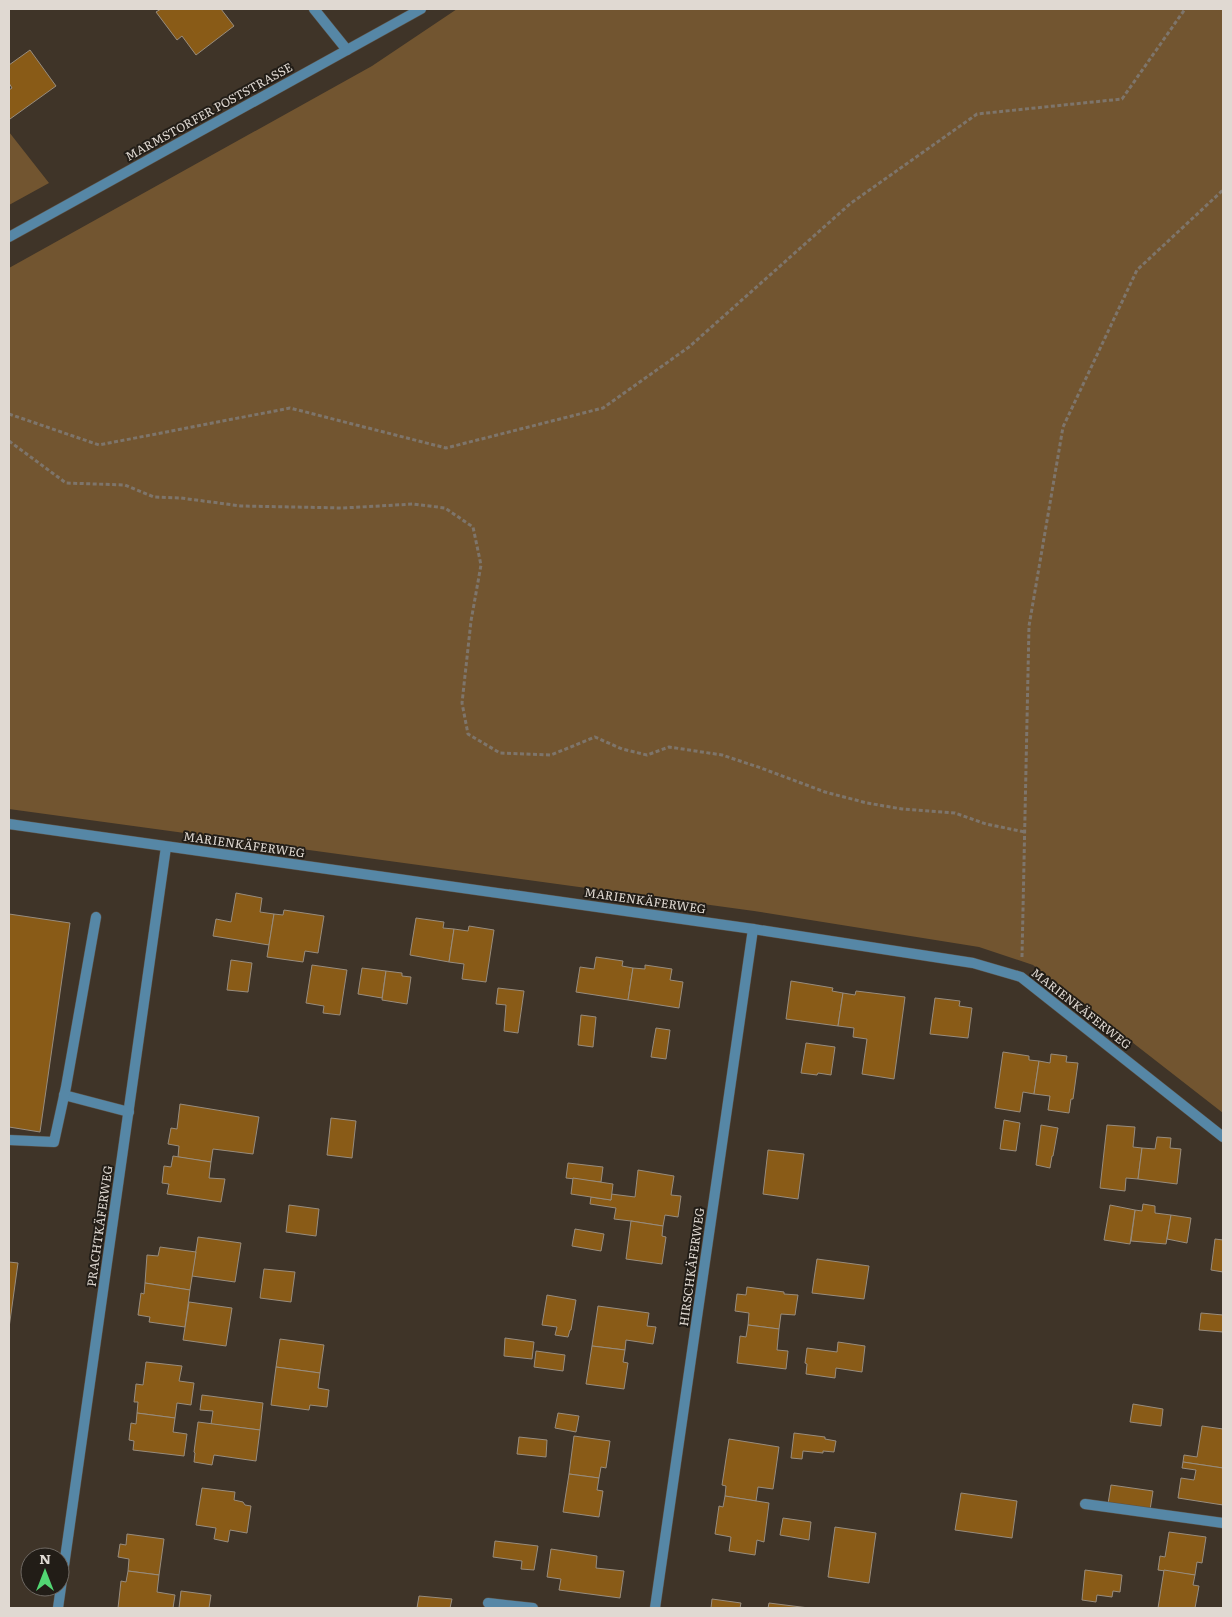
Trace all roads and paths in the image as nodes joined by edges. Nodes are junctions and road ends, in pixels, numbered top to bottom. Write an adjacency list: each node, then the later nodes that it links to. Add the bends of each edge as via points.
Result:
1 (314, 9): 4 (street)
2 (421, 9): 4 (street, MARMSTORFER POSTSTRASSE)
3 (1185, 9): 7 (path, via 1122,99 977,114 851,203 689,347 603,408 446,448 290,408 99,445)
4 (347, 50): 6 (street, MARMSTORFER POSTSTRASSE)
5 (1223, 190): 10 (path, via 1137,270 1063,427 1029,626)
6 (9, 237)
7 (9, 414)
8 (9, 441): 10 (path, via 66,483 125,485 154,496 241,506 343,508 413,504 445,508 473,527 481,565 462,703 468,734 500,753 551,755 595,737 622,749 647,755 669,748 722,755 825,792 867,803 955,813)
9 (9, 824): 11 (street, MARIENKÄFERWEG)
10 (1024, 832): 14 (path)
11 (166, 847): 13 (street, MARIENKÄFERWEG); 16 (street, PRACHTKÄFERWEG)
12 (96, 918): 15 (street)
13 (753, 928): 14 (street, MARIENKÄFERWEG, via 973,963); 24 (street, HIRSCHKÄFERWEG)
14 (1021, 977): 17 (street, MARIENKÄFERWEG)
15 (64, 1095): 16 (street); 18 (street, via 54,1142)
16 (129, 1112): 22 (street, PRACHTKÄFERWEG)
17 (1223, 1138)
18 (9, 1140)
19 (1085, 1504): 20 (street)
20 (1223, 1524)
21 (488, 1603): 23 (street)
22 (58, 1608)
23 (534, 1608)
24 (655, 1608)

